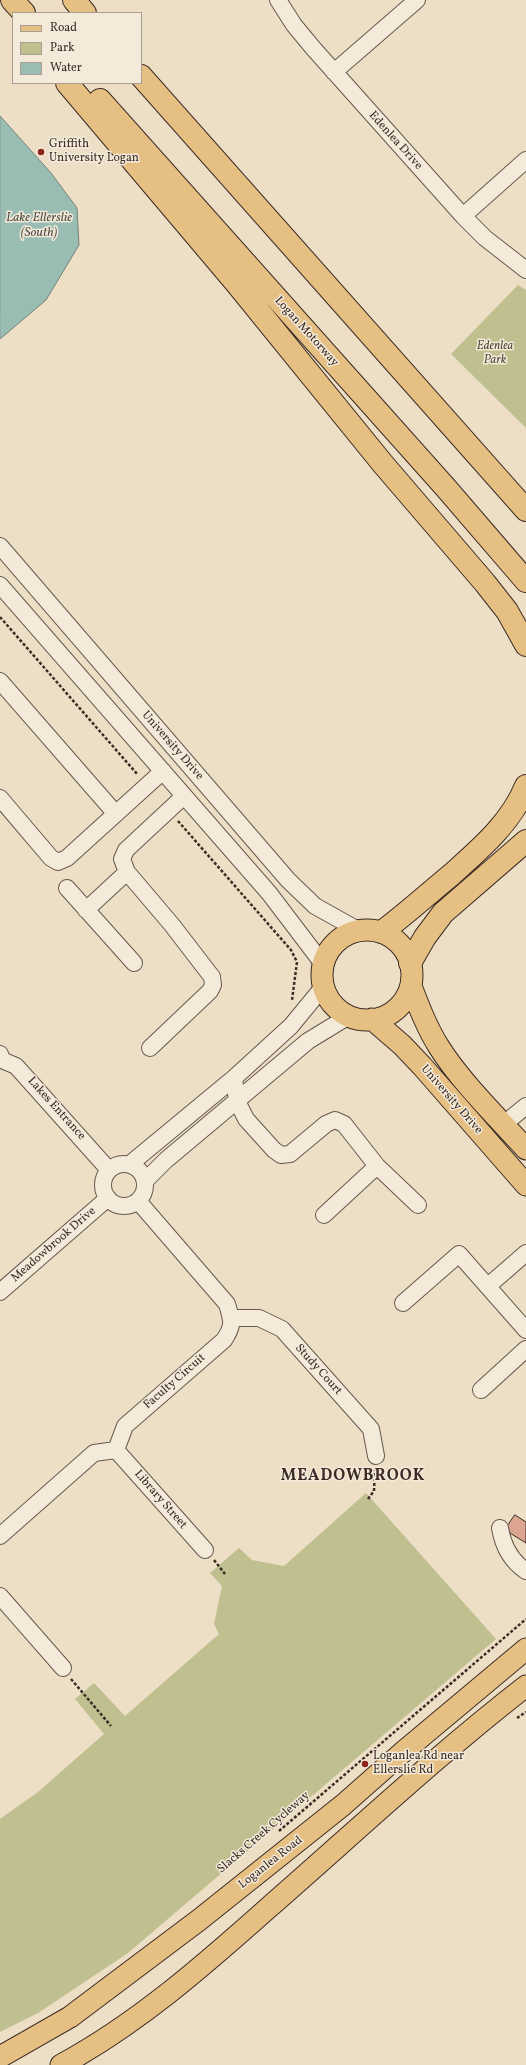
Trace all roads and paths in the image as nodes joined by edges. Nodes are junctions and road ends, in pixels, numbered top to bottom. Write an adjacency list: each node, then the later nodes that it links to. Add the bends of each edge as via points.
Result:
1 (12, 0): 5 (highway)
2 (74, 0): 6 (highway)
3 (278, 0): 7 (street, Edenlea Drive, via 294,25)
4 (417, 0): 7 (street)
5 (23, 12)
6 (84, 12)
7 (334, 72): 12 (street, Edenlea Drive)
8 (142, 77): 14 (highway)
9 (68, 84): 18 (highway, via 508,611)
10 (87, 84): 16 (highway, Logan Motorway)
11 (526, 160): 12 (street)
12 (463, 216): 13 (street, Edenlea Drive, via 485,238)
13 (526, 270)
14 (526, 510)
15 (0, 546): 29 (street, University Drive, via 288,880 315,906)
16 (526, 581)
17 (0, 585): 20 (street, University Drive)
18 (526, 645)
19 (0, 681): 24 (street)
20 (163, 771): 22 (street, University Drive); 24 (street)
21 (526, 786): 30 (highway, via 511,814 494,835)
22 (184, 796): 26 (street, via 126,850 122,859); 33 (street, University Drive, via 269,893)
23 (0, 798): 24 (street, via 51,858 58,862 67,858)
24 (116, 814)
25 (526, 841): 32 (highway, via 443,913 425,936)
26 (127, 872): 28 (street); 38 (street, via 212,977 213,985 210,991)
27 (67, 888): 28 (street)
28 (86, 910): 31 (street)
29 (358, 930): 30 (main road); 33 (main road, via 346,934 335,942)
30 (382, 932): 32 (main road, via 395,939 405,950)
31 (134, 963)
32 (410, 963): 34 (main road)
33 (322, 964): 35 (main road)
34 (410, 986): 37 (main road, via 405,999 397,1009); 43 (main road, University Drive, via 440,1049)
35 (323, 987): 36 (main road, via 329,1000 338,1010); 40 (street, via 291,1026)
36 (349, 1016): 37 (main road); 41 (street, via 308,1040)
37 (372, 1020): 49 (main road, University Drive, via 422,1066)
38 (150, 1048)
39 (1, 1058): 47 (street, Lakes Entrance, via 16,1066)
40 (234, 1078): 41 (street); 45 (street)
41 (237, 1101): 46 (street, via 246,1118 274,1150 281,1154 290,1154 298,1149 326,1124 335,1120 344,1124); 48 (street, via 166,1160)
42 (526, 1106): 43 (street)
43 (504, 1124): 44 (main road, University Drive)
44 (526, 1149)
45 (130, 1164): 47 (street, via 122,1164); 48 (street, via 142,1173)
46 (377, 1166): 52 (street); 53 (street)
47 (109, 1170): 50 (street, via 104,1182)
48 (145, 1181): 51 (street, via 143,1195)
49 (526, 1185)
50 (108, 1198): 51 (street, via 114,1203 126,1206); 56 (street, Meadowbrook Drive)
51 (138, 1201): 58 (street, via 227,1304)
52 (418, 1205)
53 (324, 1215)
54 (526, 1253): 55 (street)
55 (488, 1286): 57 (street, via 459,1254); 59 (street)
56 (0, 1292)
57 (403, 1303)
58 (232, 1318): 62 (street, Faculty Circuit, via 232,1328 224,1340 125,1426); 63 (street, Study Court, via 259,1318 282,1329 371,1429)
59 (526, 1330)
60 (526, 1349): 61 (street)
61 (481, 1390)
62 (116, 1450): 66 (street, via 94,1453); 67 (street, Library Street)
63 (376, 1456): 64 (path, via 374,1491)
64 (368, 1499)
65 (500, 1528): 68 (street, via 503,1544)
66 (0, 1536)
67 (205, 1550)
68 (526, 1571)
69 (0, 1596): 72 (street)
70 (526, 1619): 75 (path, Slacks Creek Cycleway)
71 (526, 1649): 76 (main road, Loganlea Road, via 343,1805 199,1920 70,2017)
72 (63, 1668): 74 (path)
73 (526, 1686): 77 (main road, via 460,1739 214,1956 120,2028)
74 (111, 1726)
75 (278, 1832)
76 (0, 2057)
77 (61, 2065)

